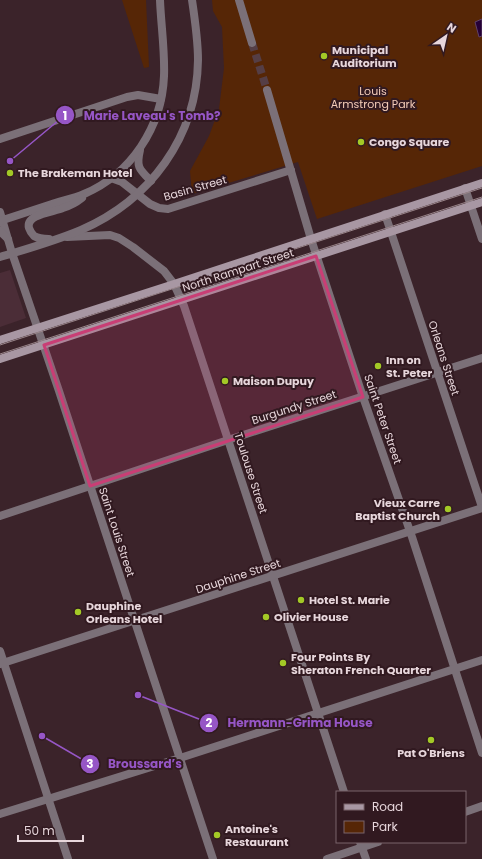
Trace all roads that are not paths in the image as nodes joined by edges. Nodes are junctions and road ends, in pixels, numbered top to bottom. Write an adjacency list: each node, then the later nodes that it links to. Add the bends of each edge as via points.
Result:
1 (160, 0): 6 (street, via 164,76)
2 (192, 0): 11 (street, via 198,61 193,99 189,116 176,145)
3 (239, 0): 4 (street)
4 (252, 43)
5 (267, 90): 9 (street, Saint Peter Street)
6 (161, 99): 7 (street, via 138,95 127,97); 8 (street, via 154,124)
7 (0, 139)
8 (140, 147): 10 (street, via 125,166); 11 (street, via 138,166)
9 (291, 170): 15 (street, Basin Street, via 168,209 158,208); 24 (street, Saint Peter Street)
10 (111, 178): 14 (street); 15 (street, Basin Street, via 122,182)
11 (151, 181): 15 (street)
12 (482, 183): 13 (main road, North Rampart Street)
13 (465, 188): 17 (street); 18 (main road, North Rampart Street)
14 (92, 190): 19 (street); 22 (street, via 63,208 31,220 29,229 41,240)
15 (138, 194): 22 (street, via 110,215)
16 (482, 202): 17 (main road, North Rampart Street)
17 (471, 205): 21 (main road, North Rampart Street); 25 (street)
18 (385, 214): 21 (street, Orleans Street); 24 (main road, North Rampart Street)
19 (1, 218): 23 (street, Saint Louis Street)
20 (0, 231): 23 (street)
21 (390, 232): 27 (main road, North Rampart Street); 36 (street, Orleans Street)
22 (64, 237): 26 (street); 29 (street, Toulouse Street, via 110,235 119,238 158,265)
23 (8, 239): 26 (street, Saint Louis Street)
24 (311, 239): 27 (street, Saint Peter Street); 29 (main road, North Rampart Street)
25 (482, 239)
26 (12, 254): 28 (street); 31 (street, Saint Louis Street)
27 (316, 256): 30 (main road, North Rampart Street); 37 (street, Saint Peter Street)
28 (0, 258)
29 (174, 284): 30 (street, Toulouse Street); 31 (main road, North Rampart Street)
30 (182, 300): 33 (main road, North Rampart Street); 38 (street, Toulouse Street)
31 (38, 327): 32 (main road, North Rampart Street); 33 (street, Saint Louis Street)
32 (0, 340)
33 (44, 345): 35 (main road, North Rampart Street); 39 (street, Saint Louis Street)
34 (482, 358): 36 (street, Burgundy Street)
35 (0, 359)
36 (437, 373): 37 (street, Burgundy Street); 40 (street, Orleans Street)
37 (363, 397): 38 (street, Burgundy Street); 42 (street, Saint Peter Street)
38 (228, 440): 39 (street, Burgundy Street); 43 (street, Toulouse Street)
39 (90, 486): 41 (street, Burgundy Street); 44 (street, Saint Louis Street)
40 (482, 508): 42 (street, Dauphine Street)
41 (0, 516)
42 (410, 532): 43 (street, Dauphine Street); 48 (street, Saint Peter Street)
43 (273, 576): 44 (street, Dauphine Street); 49 (street, Toulouse Street)
44 (135, 621): 47 (street, Dauphine Street); 51 (street, Saint Louis Street)
45 (0, 651): 47 (street)
46 (482, 660): 48 (street)
47 (2, 664): 53 (street)
48 (455, 668): 49 (street); 50 (street, Saint Peter Street)
49 (318, 713): 51 (street); 52 (street, Toulouse Street)
50 (482, 753)
51 (180, 758): 53 (street); 60 (street, Saint Louis Street)
52 (344, 791)
53 (49, 799): 56 (street); 59 (street)
54 (482, 806): 55 (street)
55 (466, 812)
56 (0, 814)
57 (372, 843): 58 (street)
58 (361, 845): 61 (street); 62 (street)
59 (68, 859)
60 (213, 859)
61 (326, 859)
62 (366, 859)

